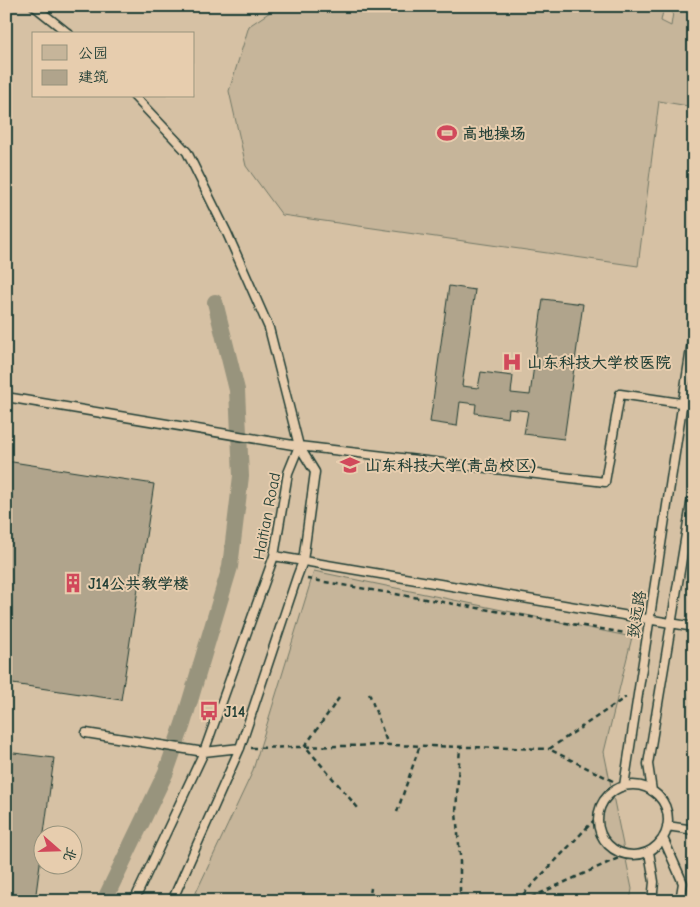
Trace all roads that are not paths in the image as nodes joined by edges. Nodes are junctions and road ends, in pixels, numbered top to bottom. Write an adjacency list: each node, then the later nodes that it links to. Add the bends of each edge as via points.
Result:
1 (34, 6): 2 (lane)
2 (66, 32)
3 (136, 98): 8 (lane, via 187,152 227,233 268,328)
4 (694, 329): 6 (lane, 致远路)
5 (6, 397): 8 (lane)
6 (682, 403): 7 (lane); 8 (lane, via 620,394 605,482); 12 (lane, 致远路)
7 (694, 405)
8 (299, 446): 10 (lane, Haitian Road, via 288,473); 11 (lane, via 315,472)
9 (694, 486): 13 (lane)
10 (274, 556): 11 (lane); 17 (lane, Haitian Road)
11 (303, 561): 12 (lane); 16 (lane)
12 (649, 619): 13 (lane); 18 (lane, 致远路)
13 (672, 623): 14 (lane); 19 (lane, via 648,764)
14 (694, 628)
15 (86, 733): 17 (lane)
16 (240, 748): 17 (lane); 25 (lane)
17 (204, 752): 24 (lane, Haitian Road)
18 (624, 786): 19 (lane, via 644,787); 23 (lane, via 606,797 598,816 602,836 612,848 626,855)
19 (652, 791): 20 (lane, via 665,806)
20 (667, 826): 21 (lane); 22 (lane)
21 (694, 830)
22 (663, 838): 23 (lane); 27 (lane, via 682,882)
23 (649, 852): 26 (lane, via 654,882)
24 (134, 901)
25 (172, 901)
26 (652, 901)
27 (680, 901)

